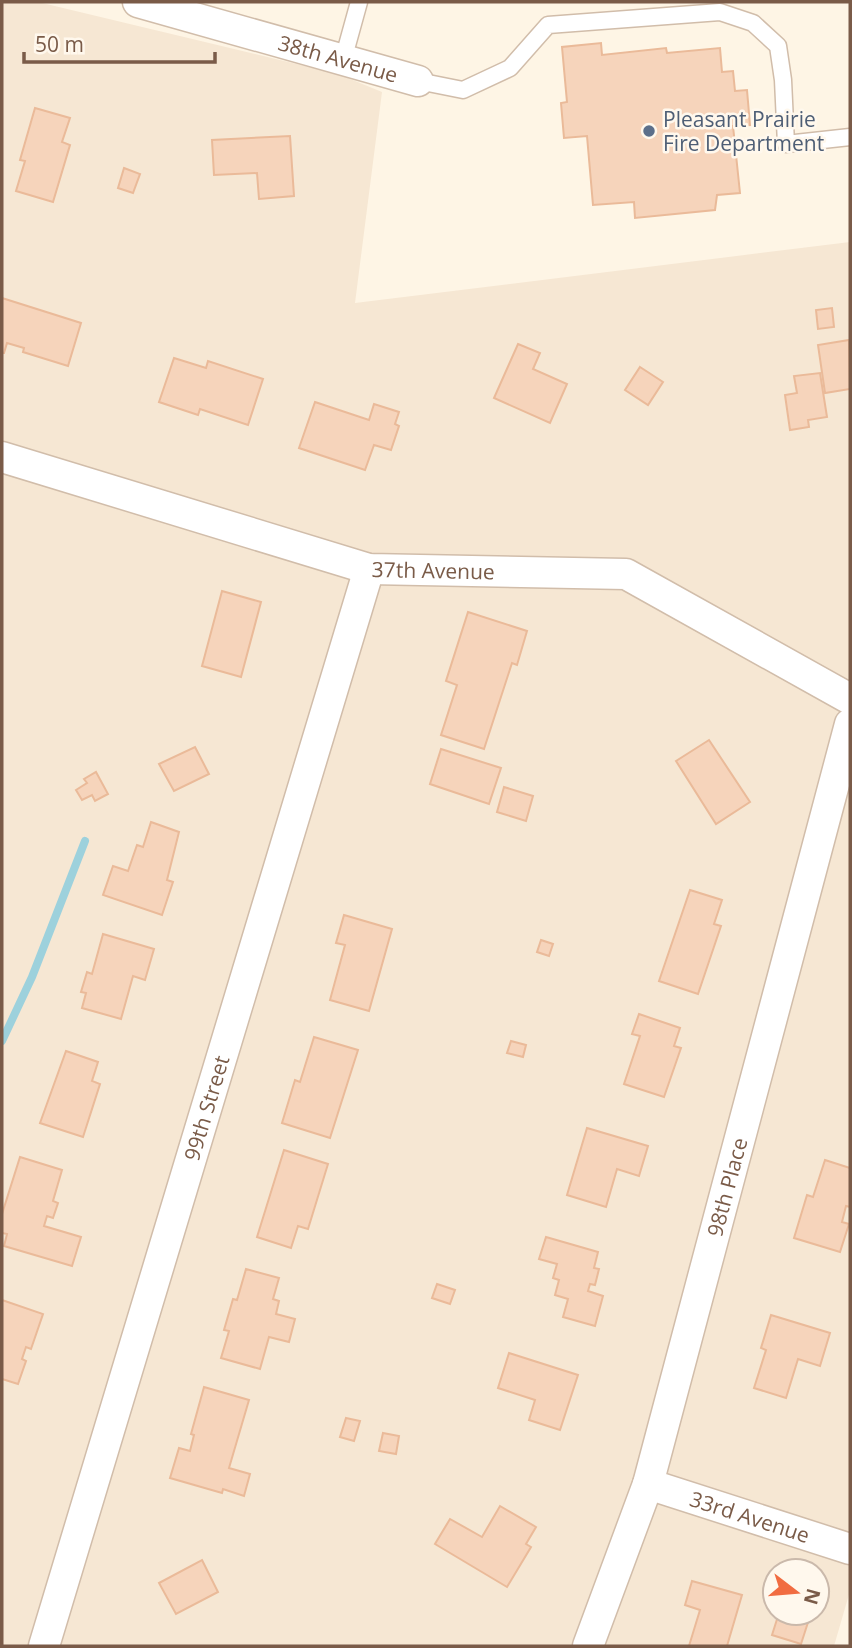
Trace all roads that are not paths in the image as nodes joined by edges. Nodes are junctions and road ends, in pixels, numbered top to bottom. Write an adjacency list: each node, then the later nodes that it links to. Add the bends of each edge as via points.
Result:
1 (138, 2): 3 (street, 38th Avenue)
2 (359, 2): 3 (lane)
3 (343, 60): 4 (street, 38th Avenue)
4 (418, 82): 5 (lane, via 463,90 510,68 548,25 720,12 753,23 778,46 786,144)
5 (850, 137)
6 (2, 457): 7 (street, 37th Avenue)
7 (369, 569): 8 (street, 37th Avenue, via 626,575); 12 (street, 99th Street)
8 (850, 699)
9 (850, 724): 10 (street, 98th Place)
10 (648, 1484): 11 (street, 33rd Avenue); 13 (street, 98th Place)
11 (850, 1549)
12 (44, 1646)
13 (588, 1646)

